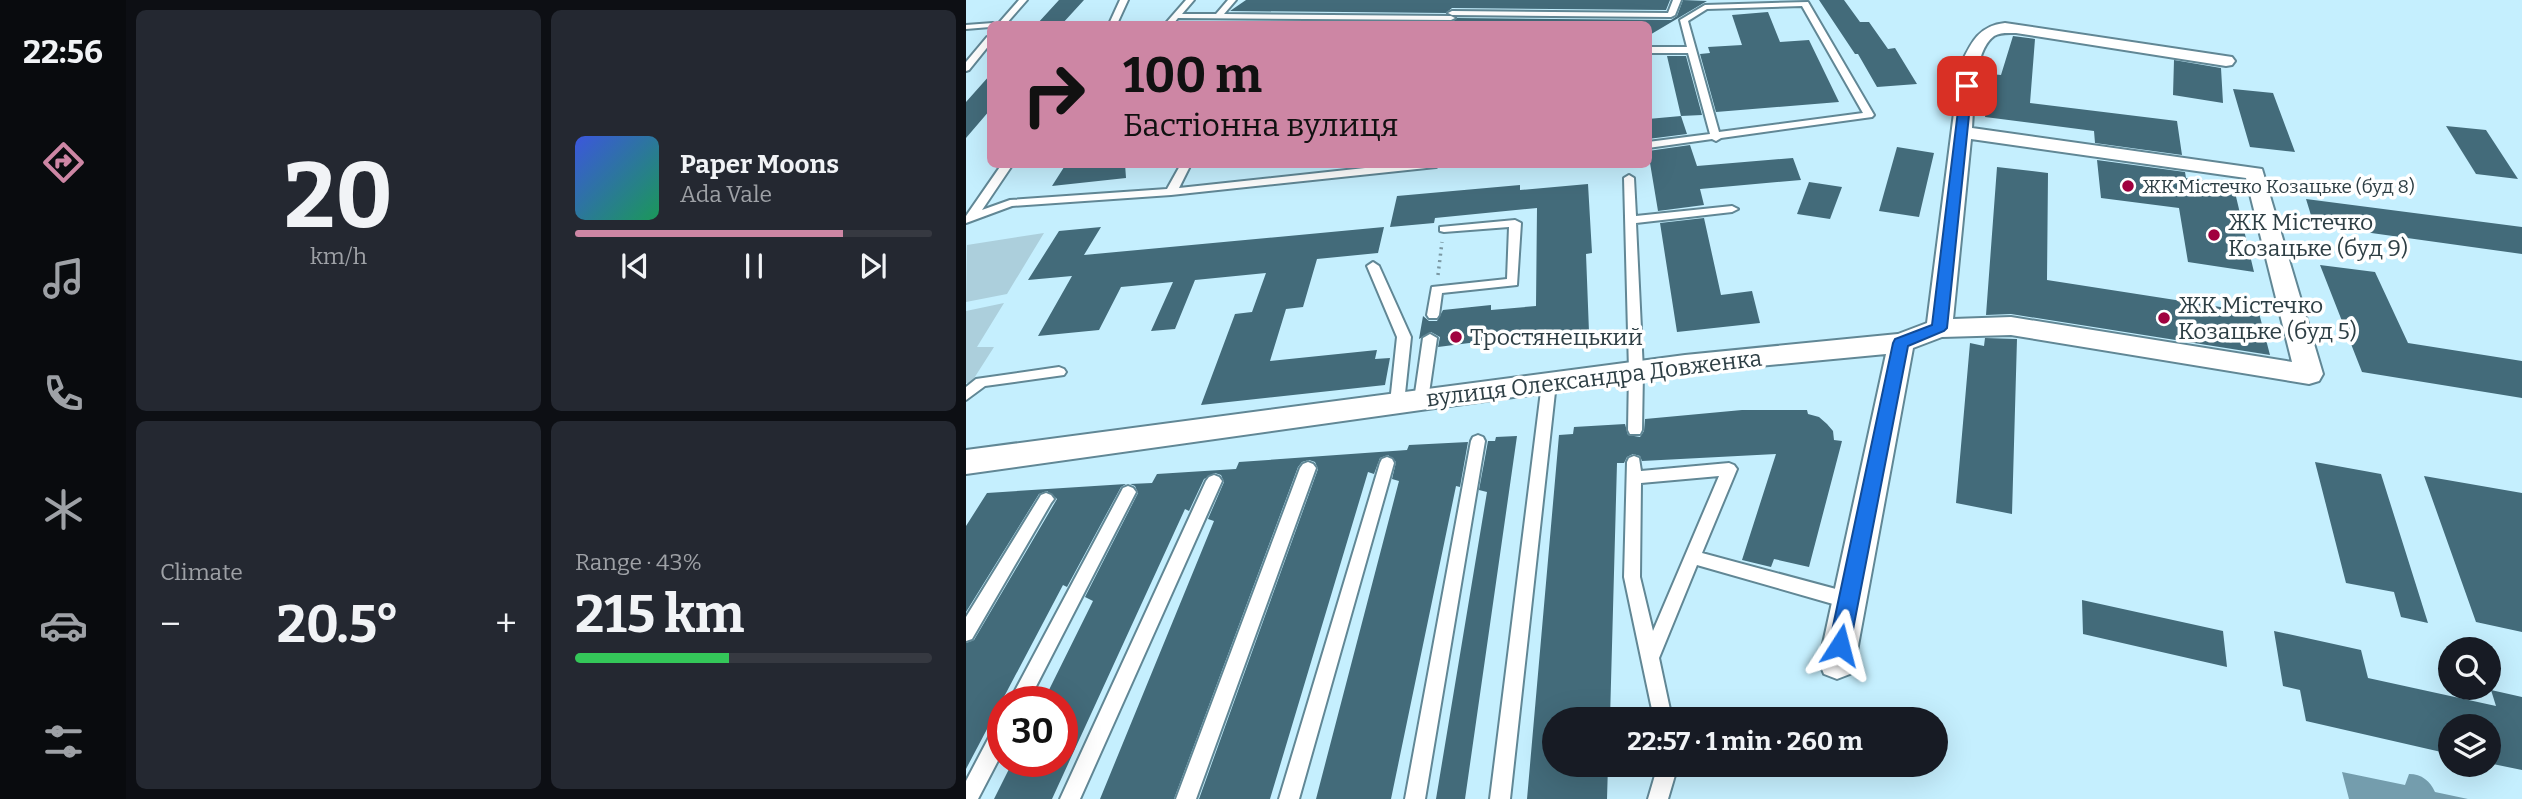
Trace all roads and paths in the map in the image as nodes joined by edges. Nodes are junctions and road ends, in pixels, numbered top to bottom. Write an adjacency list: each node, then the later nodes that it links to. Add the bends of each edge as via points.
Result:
1 (1023, 0): 10 (lane)
2 (1124, 0): 11 (lane)
3 (1190, 0): 7 (lane)
4 (1232, 0): 8 (lane)
5 (1461, 0): 9 (lane)
6 (1677, 0): 9 (lane, via 1671,15)
7 (1176, 16): 8 (lane); 12 (lane)
8 (1218, 16): 9 (lane)
9 (1450, 18)
10 (1006, 21)
11 (1114, 21)
12 (1172, 21)
13 (987, 24): 14 (lane)
14 (966, 27)
15 (987, 43): 19 (lane)
16 (1652, 50): 17 (lane)
17 (1691, 50): 21 (lane); 21 (lane, via 1684,20 1705,7 1805,4 1869,115)
18 (2226, 61): 20 (street, via 1991,28 1969,66)
19 (966, 68)
20 (1961, 132): 35 (street); 35 (street, вулиця Олександра Довженка, via 2255,173 2309,374 2011,326)
21 (1716, 138): 22 (lane)
22 (1652, 145)
23 (1006, 168): 29 (lane)
24 (1184, 168): 27 (lane)
25 (1361, 168): 27 (lane)
26 (1629, 178): 30 (lane)
27 (1171, 192): 29 (lane, via 1010,204)
28 (1732, 209): 30 (lane)
29 (969, 219)
30 (1630, 220): 38 (lane)
31 (1444, 229): 33 (path); 33 (lane, via 1515,223 1513,282)
32 (1373, 266): 42 (lane, via 1404,337)
33 (1436, 290): 34 (lane)
34 (1433, 315)
35 (1939, 328): 37 (street, вулиця Олександра Довженка)
36 (1430, 338): 42 (lane)
37 (1901, 343): 38 (street, вулиця Олександра Довженка); 52 (street)
38 (1636, 371): 40 (street, вулиця Олександра Довженка); 43 (lane)
39 (1059, 372): 41 (lane, via 981,382)
40 (1549, 383): 42 (street, вулиця Олександра Довженка); 65 (lane)
41 (966, 395)
42 (1409, 402): 45 (street, вулиця Олександра Довженка)
43 (1635, 430)
44 (1478, 442): 64 (lane)
45 (966, 461)
46 (1387, 463): 63 (lane)
47 (1308, 468): 62 (lane)
48 (1214, 481): 61 (lane)
49 (1128, 492): 56 (lane)
50 (1046, 499): 53 (lane)
51 (1692, 557): 52 (lane); 54 (lane); 54 (lane, via 1729,469 1634,470 1632,577)
52 (1847, 600): 55 (street)
53 (966, 633)
54 (1650, 658): 57 (lane)
55 (1837, 662)
56 (1026, 686)
57 (1660, 707)
58 (987, 761): 60 (lane)
59 (1664, 777): 66 (lane)
60 (967, 799)
61 (1070, 799)
62 (1186, 799)
63 (1289, 799)
64 (1415, 799)
65 (1500, 799)
66 (1658, 799)

